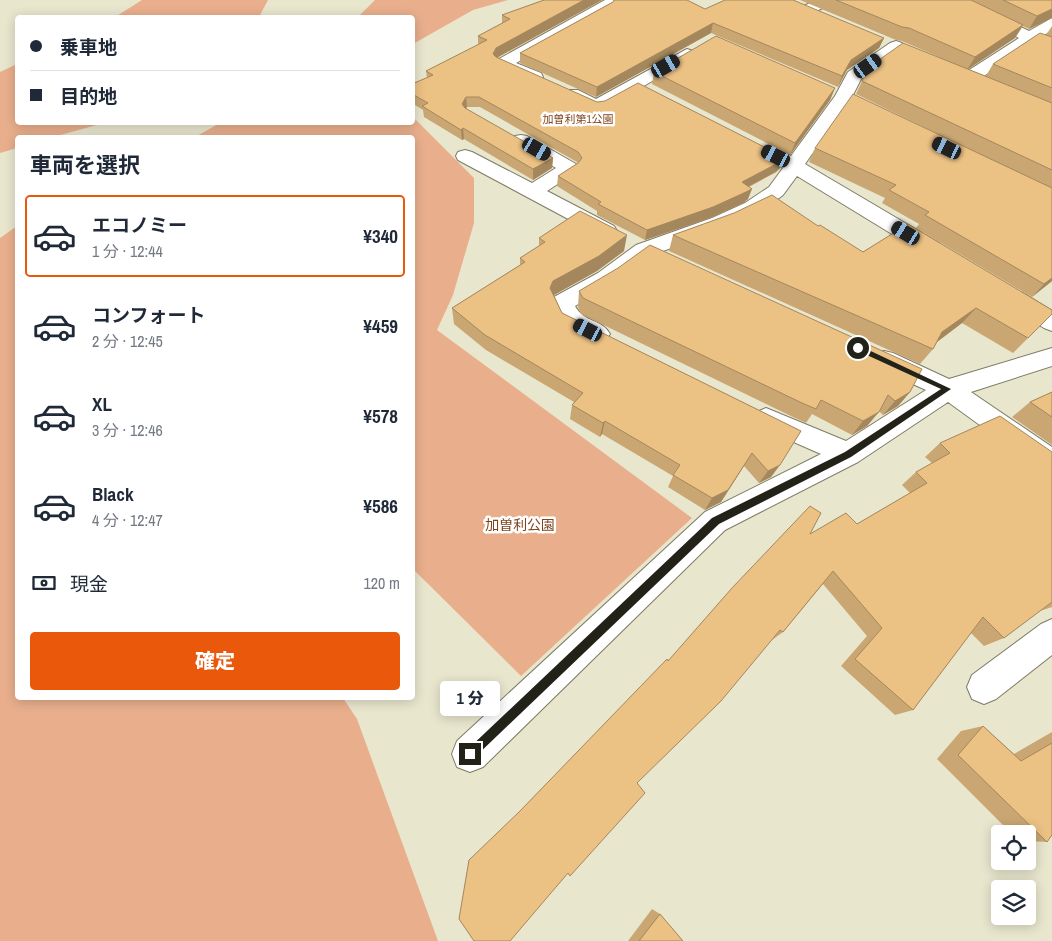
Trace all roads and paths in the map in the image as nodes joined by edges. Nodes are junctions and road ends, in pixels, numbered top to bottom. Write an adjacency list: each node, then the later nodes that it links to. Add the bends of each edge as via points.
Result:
1 (613, 0): 9 (street, via 606,7 503,62 597,106 644,88)
2 (828, 0): 5 (street)
3 (953, 0): 8 (street)
4 (791, 3): 5 (street)
5 (807, 10): 6 (street)
6 (825, 17)
7 (1052, 24): 8 (street)
8 (1032, 38): 11 (street); 13 (street)
9 (703, 44)
10 (896, 46): 18 (street, via 854,76 843,98)
11 (1052, 48)
12 (951, 70): 13 (street)
13 (969, 78): 14 (street)
14 (986, 85)
15 (505, 131): 19 (street, via 569,168)
16 (758, 147): 18 (street)
17 (465, 156): 19 (street)
18 (793, 165): 20 (street, via 776,191 752,208); 21 (street)
19 (533, 191): 20 (street)
20 (644, 250): 22 (street); 25 (street, via 606,278 562,303 571,321)
21 (944, 256)
22 (670, 262)
23 (1002, 291): 24 (street)
24 (1052, 322)
25 (615, 343)
26 (867, 352): 28 (street)
27 (1052, 357): 28 (street)
28 (948, 389): 30 (street); 31 (street)
29 (747, 409): 30 (street)
30 (848, 454): 34 (street, via 716,521)
31 (1052, 462)
32 (1052, 635): 33 (street)
33 (984, 687)
34 (470, 754)

